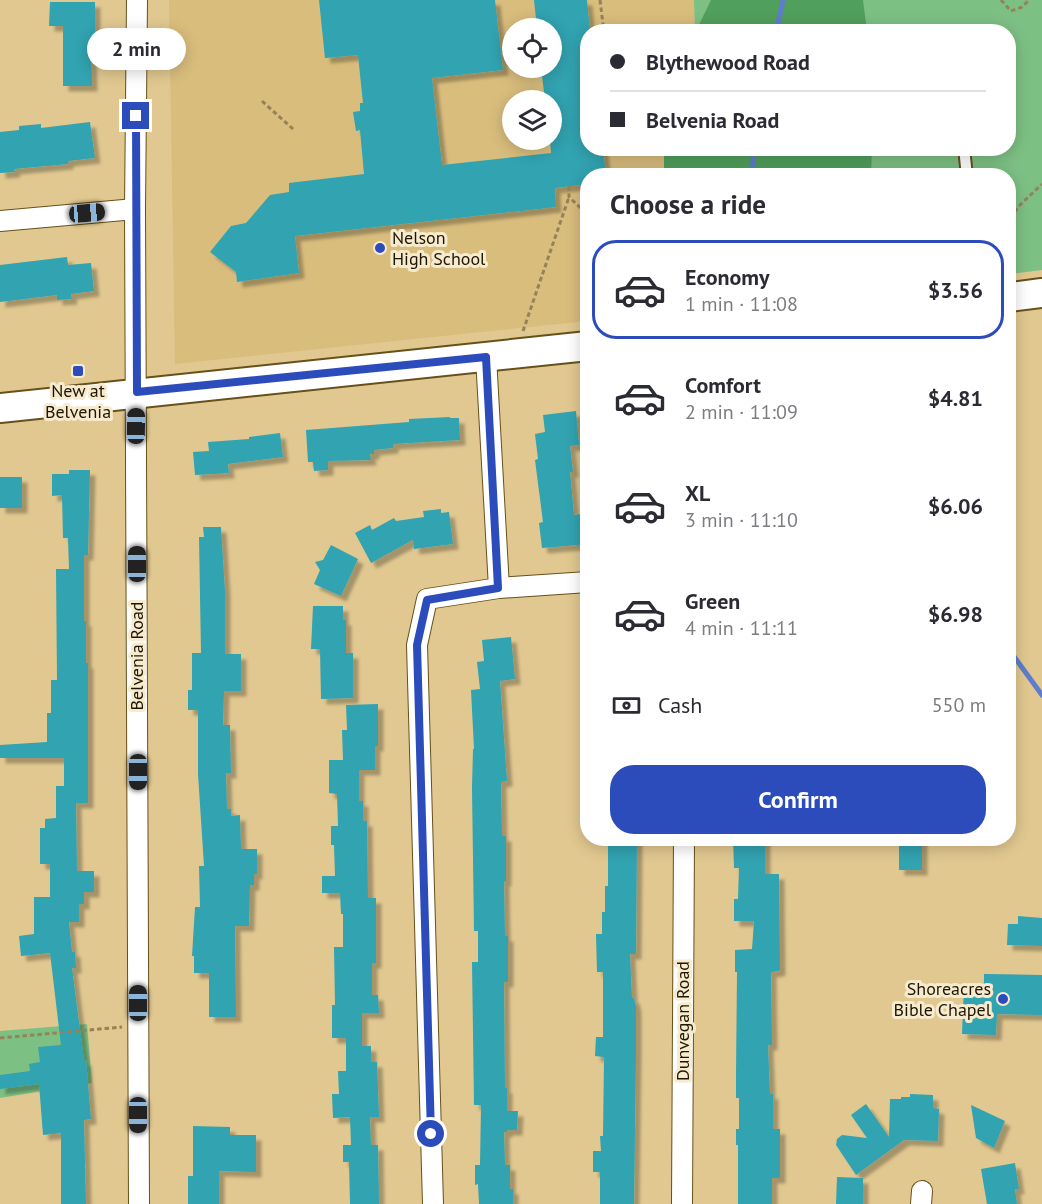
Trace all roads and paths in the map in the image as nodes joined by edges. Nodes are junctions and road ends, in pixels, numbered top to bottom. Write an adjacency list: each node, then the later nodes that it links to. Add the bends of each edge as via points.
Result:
1 (137, 0): 12 (street, Belvenia Road)
2 (600, 0): 5 (path)
3 (1000, 0): 4 (path, via 1011,11)
4 (1029, 0)
5 (603, 24)
6 (262, 101): 7 (path)
7 (293, 129)
8 (1042, 184): 13 (path)
9 (569, 186): 10 (path)
10 (569, 197): 11 (path); 18 (path)
11 (580, 207)
12 (135, 209): 14 (street); 20 (street, Belvenia Road)
13 (1016, 211)
14 (0, 221)
15 (1042, 293): 16 (main road)
16 (1016, 296)
17 (580, 347): 18 (main road)
18 (516, 354): 19 (main road)
19 (486, 357): 20 (main road); 23 (street)
20 (137, 392): 21 (main road); 25 (street, Belvenia Road)
21 (0, 408)
22 (580, 583): 23 (street)
23 (498, 588): 28 (street, via 427,600 417,645)
24 (684, 846): 29 (street, Dunvegan Road)
25 (138, 1026): 26 (path); 27 (street, Belvenia Road)
26 (0, 1038)
27 (139, 1204)
28 (432, 1204)
29 (682, 1204)

